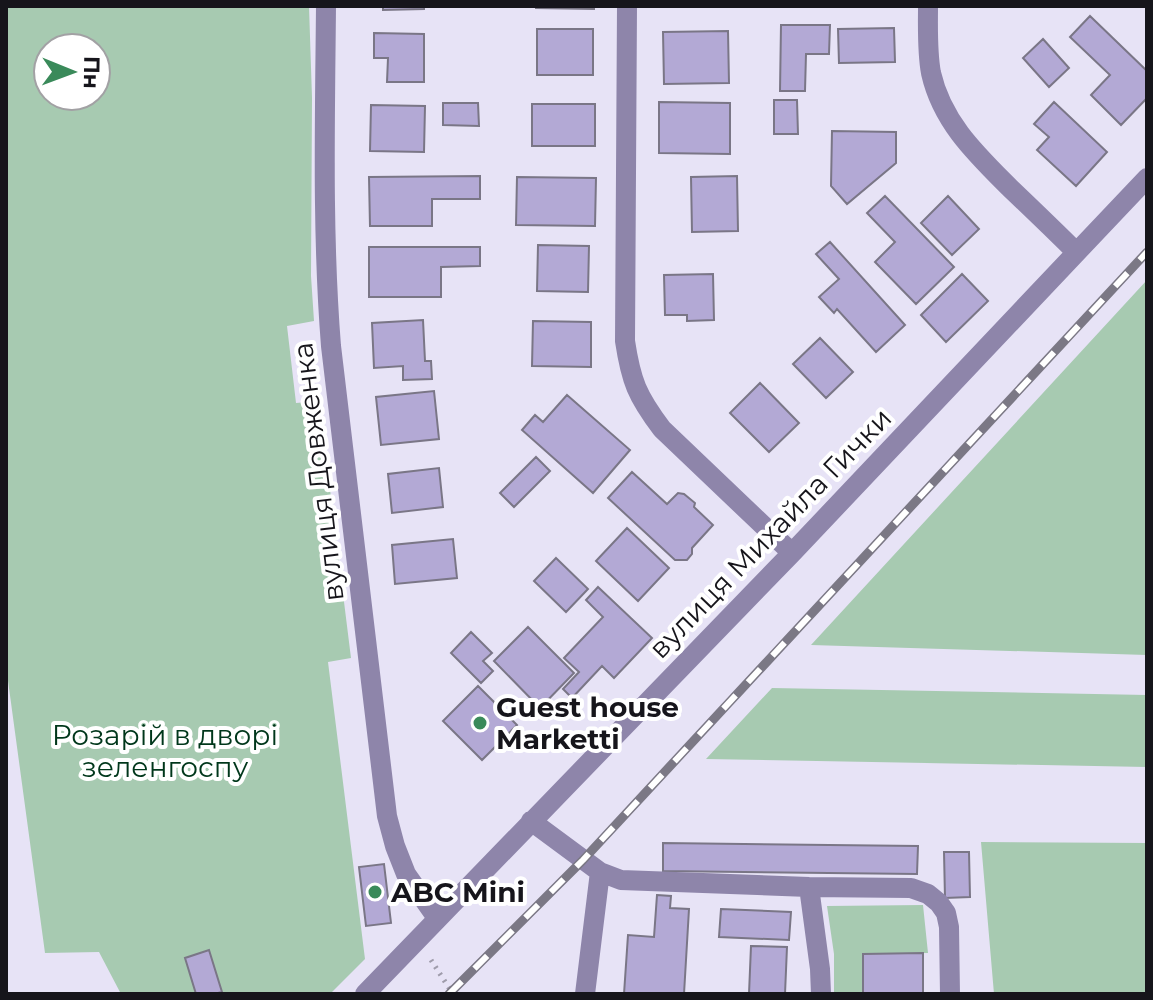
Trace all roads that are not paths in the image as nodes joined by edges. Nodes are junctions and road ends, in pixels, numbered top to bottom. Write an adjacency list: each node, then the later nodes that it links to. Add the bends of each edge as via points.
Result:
1 (326, 6): 10 (street, вулиця Довженка, via 329,317 385,801 406,874)
2 (627, 6): 6 (street, via 629,368 662,429)
3 (928, 6): 5 (street, via 931,72 951,122 972,150)
4 (1147, 178): 5 (street, вулиця Михайла Гички)
5 (1076, 252): 6 (street, вулиця Михайла Гички)
6 (792, 553): 7 (street, вулиця Михайла Гички)
7 (531, 821): 8 (street); 10 (street, вулиця Михайла Гички)
8 (600, 872): 9 (street, via 647,882); 12 (street)
9 (809, 887): 13 (street); 14 (street, via 911,888 928,894 946,913)
10 (437, 918): 11 (street, вулиця Михайла Гички)
11 (365, 994)
12 (585, 994)
13 (821, 994)
14 (950, 994)

